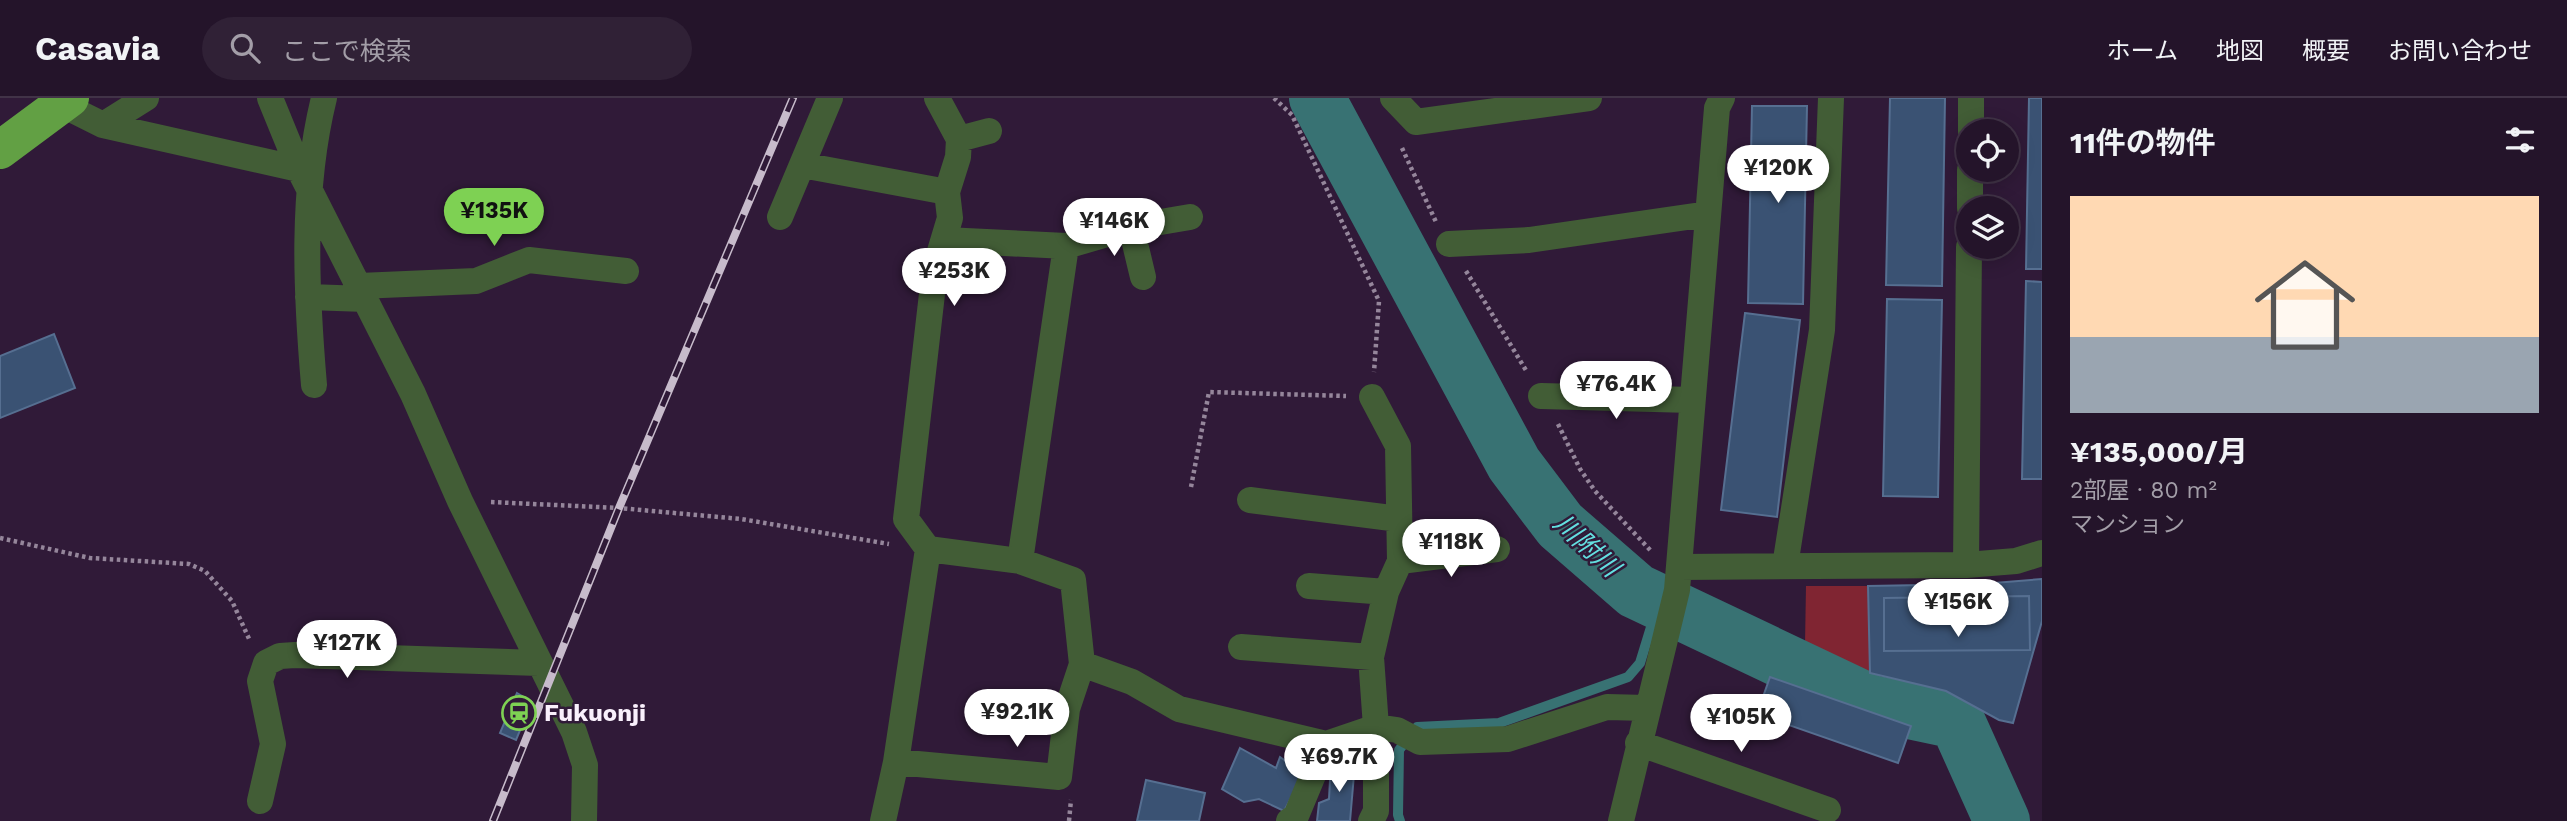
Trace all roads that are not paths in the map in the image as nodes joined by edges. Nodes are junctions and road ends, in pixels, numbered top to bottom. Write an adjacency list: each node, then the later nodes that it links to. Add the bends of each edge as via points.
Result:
1 (146, 98): 13 (street)
2 (270, 98): 18 (street)
3 (324, 98): 18 (street)
4 (830, 98): 17 (street)
5 (937, 98): 15 (street)
6 (1393, 98): 7 (street, via 1416,122)
7 (1589, 98)
8 (1722, 98): 20 (street, via 1717,107)
9 (1831, 98): 44 (street, via 1822,330)
10 (1971, 98): 12 (street)
11 (63, 100): 13 (street); 16 (highway)
12 (1971, 119)
13 (103, 125): 18 (street)
14 (989, 131): 15 (street)
15 (959, 139): 19 (street)
16 (0, 150)
17 (802, 165): 19 (street); 21 (street)
18 (305, 180): 30 (street); 31 (street)
19 (947, 192): 24 (street, via 950,218)
20 (1707, 214): 25 (street, via 1529,240); 35 (street)
21 (780, 216)
22 (1190, 217): 23 (street)
23 (1131, 227): 26 (street); 29 (street)
24 (945, 240): 26 (street); 38 (street, via 935,268 906,519)
25 (1449, 244)
26 (1066, 246): 41 (street)
27 (1969, 259): 43 (street)
28 (626, 271): 30 (street, via 529,260 476,281)
29 (1143, 277)
30 (362, 293): 31 (street); 50 (street)
31 (308, 298): 32 (street)
32 (314, 385)
33 (1541, 396): 35 (street)
34 (1372, 397): 37 (street, via 1398,446)
35 (1692, 400): 45 (street)
36 (1250, 500): 37 (street)
37 (1399, 519): 42 (street)
38 (928, 549): 41 (street); 56 (street)
39 (1497, 549): 42 (street)
40 (2042, 553): 43 (street, via 2016,561)
41 (1020, 561): 51 (street, via 1073,580)
42 (1400, 561): 47 (street)
43 (1966, 565): 44 (street)
44 (1785, 566): 45 (street)
45 (1678, 578): 52 (street)
46 (1309, 586): 47 (street)
47 (1385, 592): 49 (street)
48 (1241, 647): 49 (street)
49 (1371, 657): 53 (street)
50 (539, 663): 57 (street, via 280,656 266,663 260,681 273,744); 59 (street, via 574,732 585,765)
51 (1082, 664): 55 (street, via 1132,682 1179,709); 56 (street, via 1067,709 1059,777)
52 (1647, 708): 53 (street, via 1607,707 1508,739); 54 (street)
53 (1398, 733): 55 (street); 62 (street)
54 (1638, 743): 58 (street); 63 (street)
55 (1326, 744): 61 (street, via 1296,816)
56 (896, 762): 60 (street)
57 (260, 801)
58 (1828, 810)
59 (584, 821)
60 (883, 821)
61 (1289, 821)
62 (1371, 821)
63 (1621, 821)

